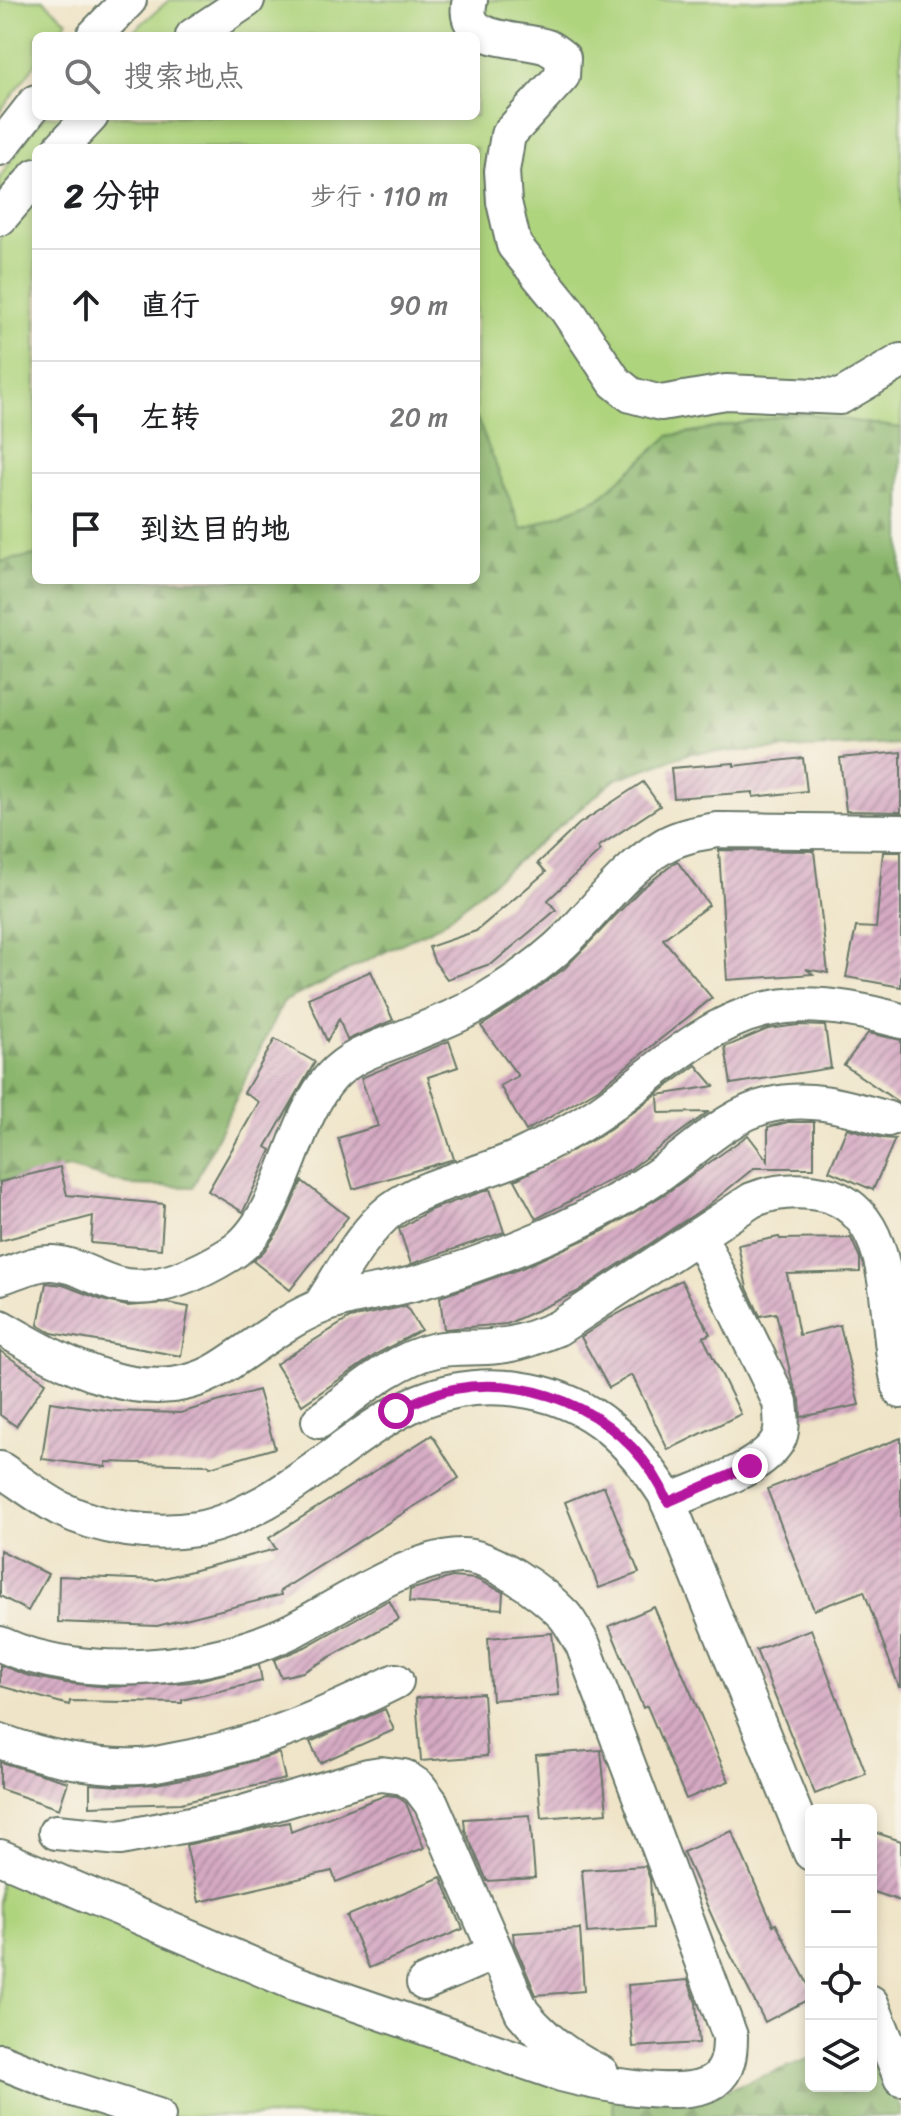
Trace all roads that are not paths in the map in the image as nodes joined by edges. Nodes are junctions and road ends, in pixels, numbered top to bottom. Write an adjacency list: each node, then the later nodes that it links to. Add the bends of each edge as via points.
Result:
1 (129, 0): 4 (street)
2 (247, 0): 5 (street)
3 (470, 0): 12 (street, via 470,20 477,29 549,48 563,58 562,76 508,135 504,202 514,245 623,389 644,401 661,403 726,392 840,397)
4 (98, 32)
5 (199, 32)
6 (32, 107): 9 (street)
7 (87, 120): 8 (street)
8 (65, 144)
9 (0, 148)
10 (32, 181): 11 (street)
11 (0, 218)
12 (901, 361)
13 (901, 832): 17 (street, via 717,830 666,845 638,865 566,940 491,997 343,1065 316,1100 261,1220 233,1253 154,1285 116,1284 53,1263)
14 (901, 1021): 18 (street, via 830,1007 790,1006 733,1021 563,1134 391,1210 370,1231)
15 (888, 1119): 18 (street, via 808,1100 769,1105 714,1132 666,1169 548,1236 414,1284)
16 (699, 1235): 20 (street, via 766,1194 805,1191 840,1199 869,1218 889,1249 894,1274 893,1353); 21 (street, via 558,1328 524,1342 435,1350 409,1360); 25 (street, via 780,1402 782,1418 779,1439 765,1455)
17 (0, 1277)
18 (320, 1306): 19 (street, via 218,1369 180,1386 136,1385 95,1374)
19 (0, 1327)
20 (901, 1391)
21 (319, 1421)
22 (0, 1469): 24 (street)
23 (0, 1488): 24 (street)
24 (50, 1502): 25 (street, via 105,1524 167,1532 200,1529 282,1492 411,1404 452,1390 490,1387 540,1392 587,1412 632,1447)
25 (668, 1502): 30 (street)
26 (0, 1644): 37 (street, via 103,1667 191,1661 262,1644 426,1563 464,1555 486,1561 546,1598 583,1645 730,2036 726,2067 714,2081 686,2090)
27 (396, 1681): 28 (street, via 248,1743 140,1766 90,1763)
28 (0, 1741)
29 (56, 1832): 32 (street, via 120,1838 236,1815 368,1776 404,1777 431,1803)
30 (805, 1838)
31 (0, 1857): 37 (street, via 295,1983 561,2074)
32 (496, 1952): 33 (street); 37 (street, via 522,2012 537,2031 582,2064)
33 (424, 1983)
34 (877, 2018): 36 (street)
35 (0, 2061): 38 (street)
36 (901, 2078)
37 (630, 2086)
38 (158, 2116)

